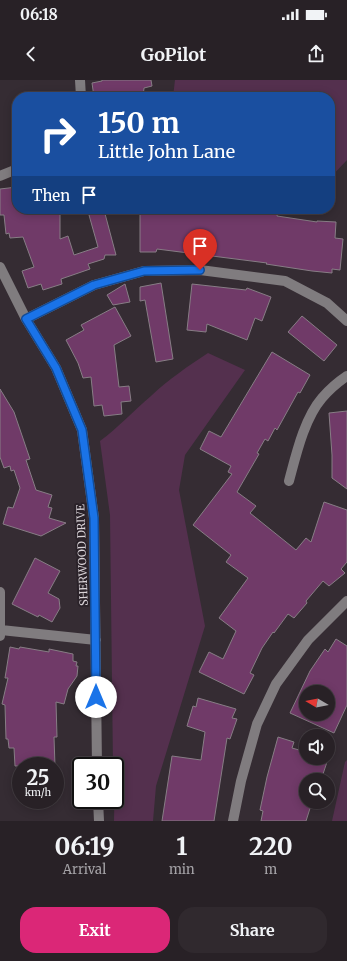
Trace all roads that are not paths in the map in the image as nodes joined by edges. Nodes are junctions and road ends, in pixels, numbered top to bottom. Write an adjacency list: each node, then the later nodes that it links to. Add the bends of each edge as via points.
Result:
1 (80, 80): 2 (street)
2 (81, 92)
3 (12, 171): 4 (street)
4 (0, 176)
5 (0, 267): 6 (street, SHERWOOD DRIVE)
6 (26, 319): 7 (street, via 94,285 144,271 200,270 285,281 327,303); 13 (street, SHERWOOD DRIVE, via 56,368 82,430 94,518)
7 (347, 322)
8 (347, 376): 9 (street, via 321,398 301,437)
9 (288, 481)
10 (0, 592): 12 (street)
11 (347, 601): 17 (street, via 308,640 276,684 257,724 241,780)
12 (0, 633): 13 (street)
13 (96, 640): 14 (street, SHERWOOD DRIVE)
14 (97, 757)
15 (98, 809): 16 (street)
16 (99, 821)
17 (233, 821)

